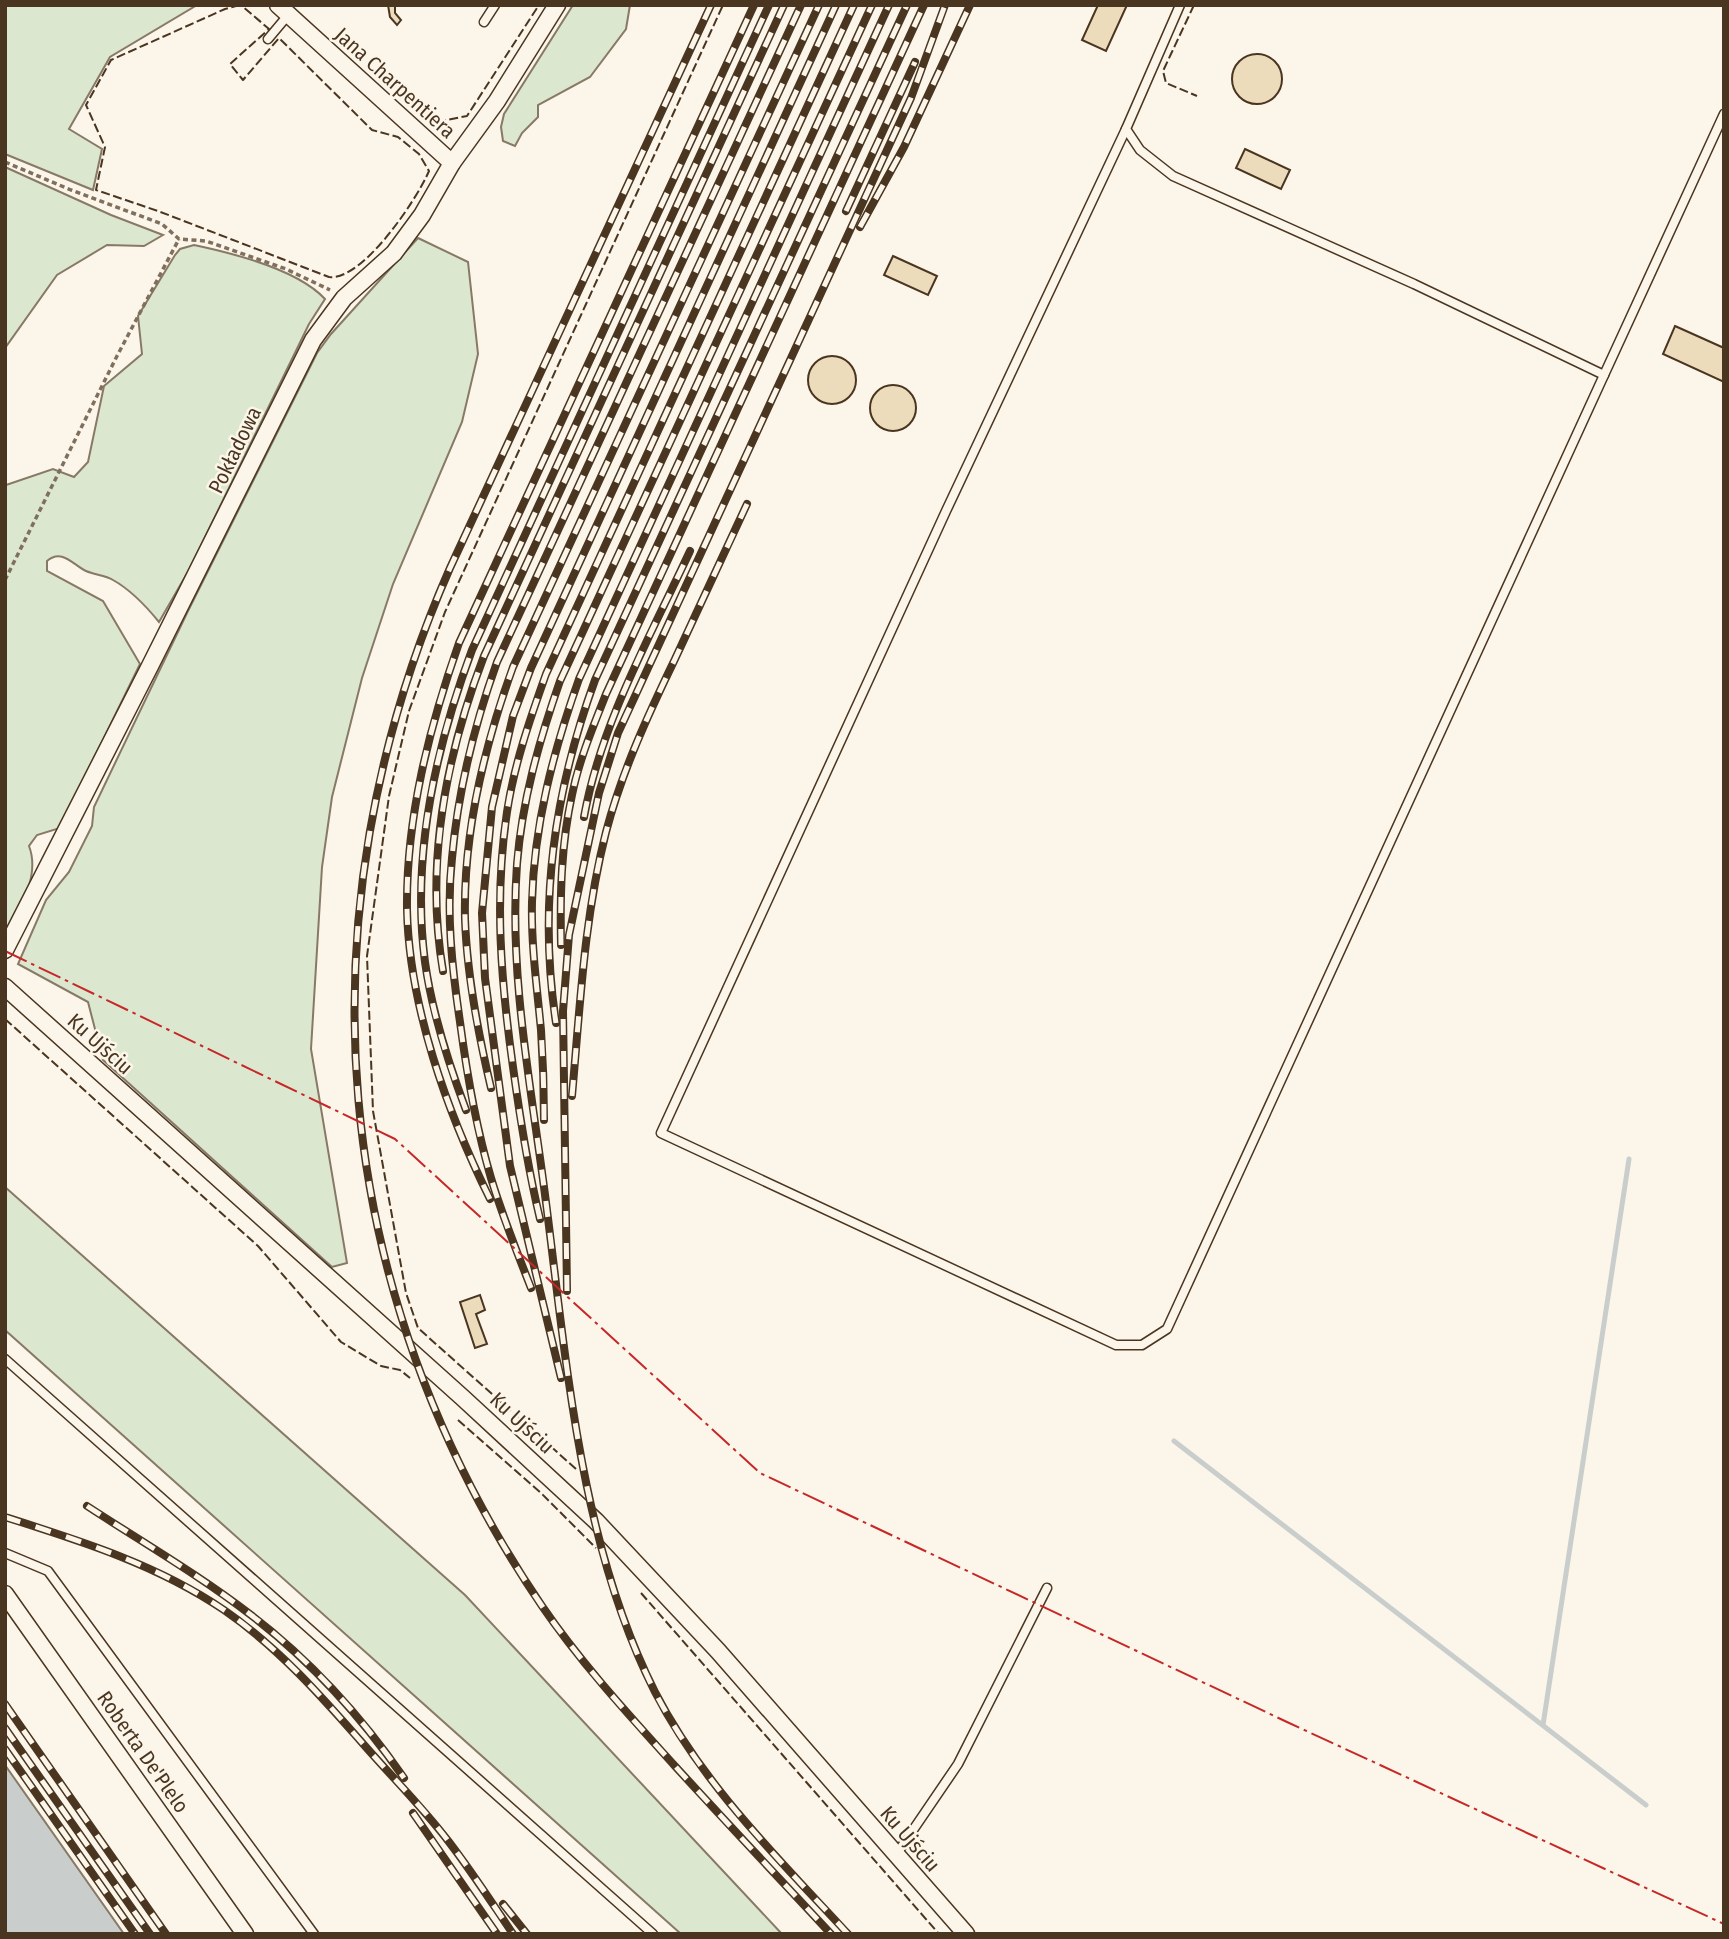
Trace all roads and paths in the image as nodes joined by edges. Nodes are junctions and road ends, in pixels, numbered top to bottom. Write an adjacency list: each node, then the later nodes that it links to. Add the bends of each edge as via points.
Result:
1 (495, 5): 5 (lane)
2 (557, 5): 10 (street, Pokładowa)
3 (1180, 5): 8 (lane)
4 (285, 9): 6 (lane); 10 (street, Jana Charpentiera)
5 (484, 22)
6 (268, 39)
7 (1724, 114): 13 (lane)
8 (1126, 129): 13 (lane, via 1140,150 1172,176); 13 (lane, via 661,1133 1116,1345 1142,1345 1167,1328)
9 (5, 162): 11 (path, via 162,224)
10 (452, 163): 15 (street, Pokładowa, via 394,253 344,298 313,340)
11 (179, 239): 12 (path, via 206,241); 14 (path)
12 (326, 288)
13 (1604, 375)
14 (5, 580)
15 (5, 950)
16 (5, 987): 21 (street, Ku Ujściu, via 596,1521 718,1651)
17 (5, 1359): 24 (lane)
18 (5, 1553): 23 (lane, via 48,1571)
19 (1047, 1588): 21 (lane, via 958,1765)
20 (5, 1594): 22 (street, Roberta De'Plelo)
21 (896, 1855): 25 (street, Ku Ujściu)
22 (245, 1934)
23 (314, 1934)
24 (653, 1934)
25 (966, 1934)

